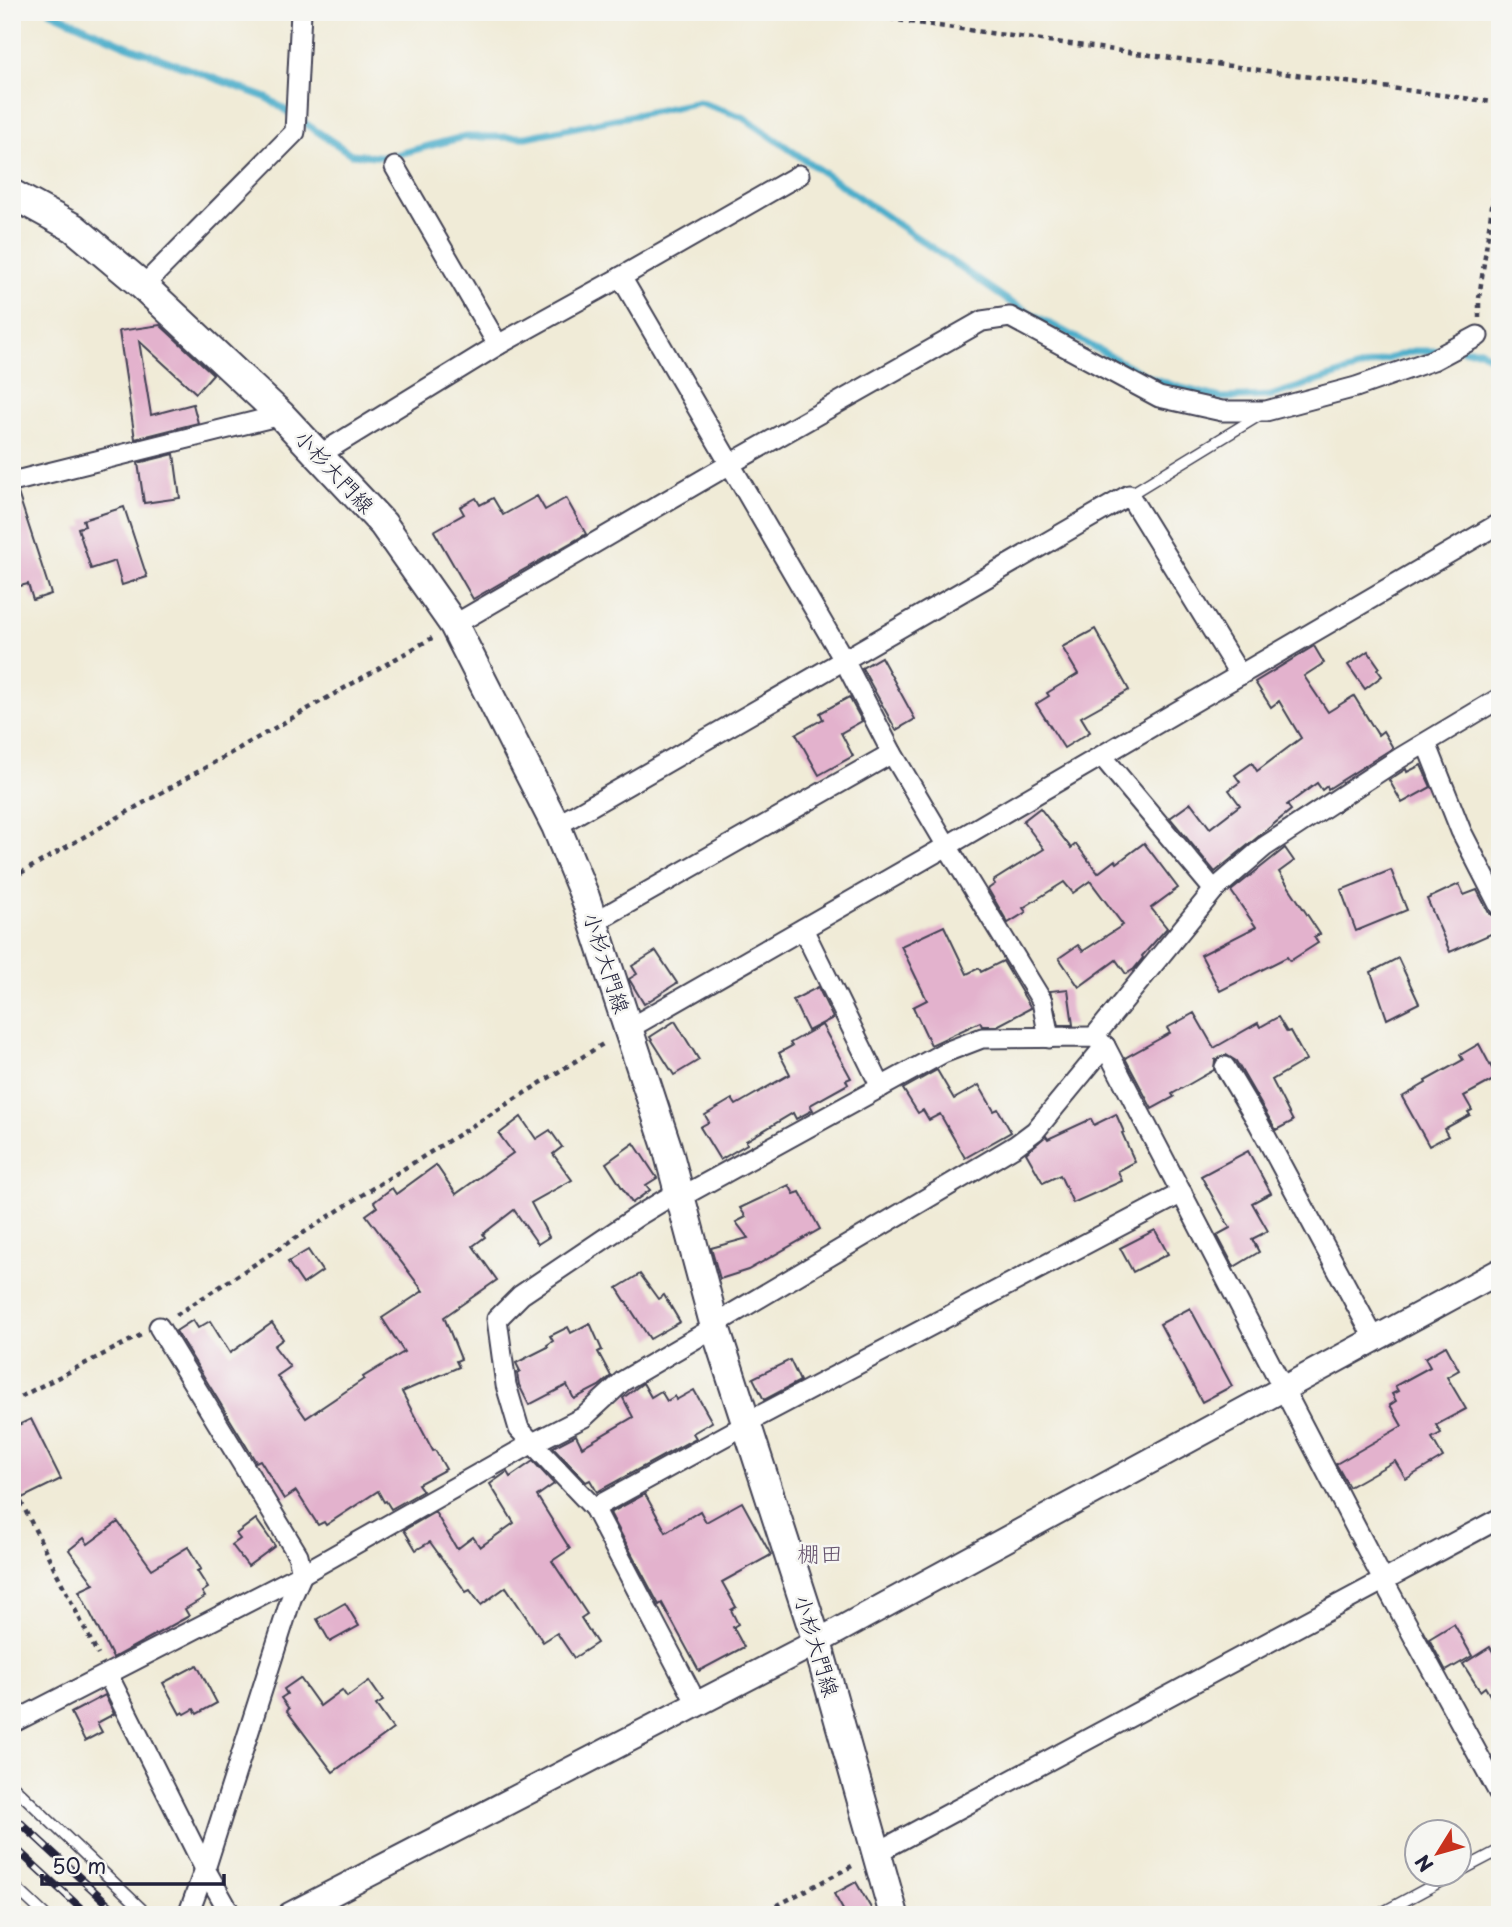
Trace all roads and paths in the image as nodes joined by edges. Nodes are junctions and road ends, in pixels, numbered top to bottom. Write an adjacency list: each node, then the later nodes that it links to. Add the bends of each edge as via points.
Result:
1 (301, 12): 9 (street, via 295,132)
2 (850, 12): 3 (path)
3 (1500, 103)
4 (1500, 149): 10 (path)
5 (395, 167): 11 (street)
6 (799, 175): 8 (street)
7 (12, 194): 9 (main road, 小杉大門線, via 74,228)
8 (621, 276): 11 (street); 15 (street)
9 (143, 286): 13 (main road, 小杉大門線)
10 (1478, 335): 12 (street, via 1398,373)
11 (498, 345): 14 (street)
12 (1266, 411): 15 (street, via 1222,411 1159,397 1010,317 982,321); 17 (lane)
13 (281, 415): 14 (main road, 小杉大門線); 16 (street)
14 (319, 455): 19 (main road, 小杉大門線, via 383,524)
15 (730, 464): 19 (street); 20 (street)
16 (12, 482)
17 (1129, 495): 20 (street); 21 (street)
18 (1500, 523): 21 (street)
19 (454, 625): 26 (main road, 小杉大門線); 28 (path)
20 (844, 660): 24 (street); 26 (street)
21 (1240, 675): 25 (street)
22 (1500, 698): 23 (street)
23 (1426, 743): 29 (street, via 1264,847); 30 (street, via 1461,831)
24 (892, 752): 27 (street); 31 (street)
25 (1102, 756): 27 (street); 29 (street)
26 (556, 826): 31 (main road, 小杉大門線)
27 (947, 846): 32 (street); 34 (street, via 1042,1001)
28 (12, 878)
29 (1214, 890): 35 (street)
30 (1500, 907)
31 (593, 923): 33 (main road, 小杉大門線)
32 (803, 929): 33 (street); 37 (street)
33 (628, 1029): 39 (main road, 小杉大門線); 42 (path)
34 (1049, 1038): 35 (street); 37 (street, via 982,1038 943,1053)
35 (1100, 1042): 38 (street); 41 (street, via 1035,1131 1015,1146)
36 (1225, 1067): 43 (street)
37 (881, 1087): 39 (street)
38 (1182, 1193): 44 (street); 46 (street)
39 (680, 1194): 41 (main road, 小杉大門線); 47 (street, via 638,1216 520,1295 497,1318 506,1385 519,1429)
40 (1500, 1271): 43 (street)
41 (715, 1325): 46 (main road, 小杉大門線); 47 (street, via 623,1381 584,1417)
42 (159, 1327): 45 (path); 51 (street, via 298,1555)
43 (1374, 1338): 44 (street)
44 (1284, 1387): 52 (street); 53 (street)
45 (12, 1401)
46 (746, 1423): 49 (street); 53 (main road, 小杉大門線)
47 (531, 1444): 49 (street); 51 (street)
48 (12, 1484): 54 (path)
49 (593, 1508): 55 (street)
50 (1500, 1518): 52 (street)
51 (302, 1574): 54 (street); 62 (street)
52 (1383, 1580): 58 (street); 60 (street)
53 (817, 1642): 55 (street); 60 (main road, 小杉大門線)
54 (108, 1675): 56 (street); 62 (street)
55 (697, 1704): 69 (street)
56 (12, 1723)
57 (12, 1784): 66 (lane)
58 (1500, 1795)
59 (1500, 1850): 61 (lane)
60 (876, 1853): 70 (path); 71 (main road, 小杉大門線)
61 (1474, 1864)
62 (205, 1869): 67 (street); 68 (street)
63 (12, 1884): 65 (lane)
64 (1428, 1888): 72 (lane)
65 (45, 1915)
66 (148, 1915)
67 (188, 1915)
68 (231, 1915)
69 (290, 1915)
70 (759, 1915)
71 (894, 1915)
72 (1378, 1915)

